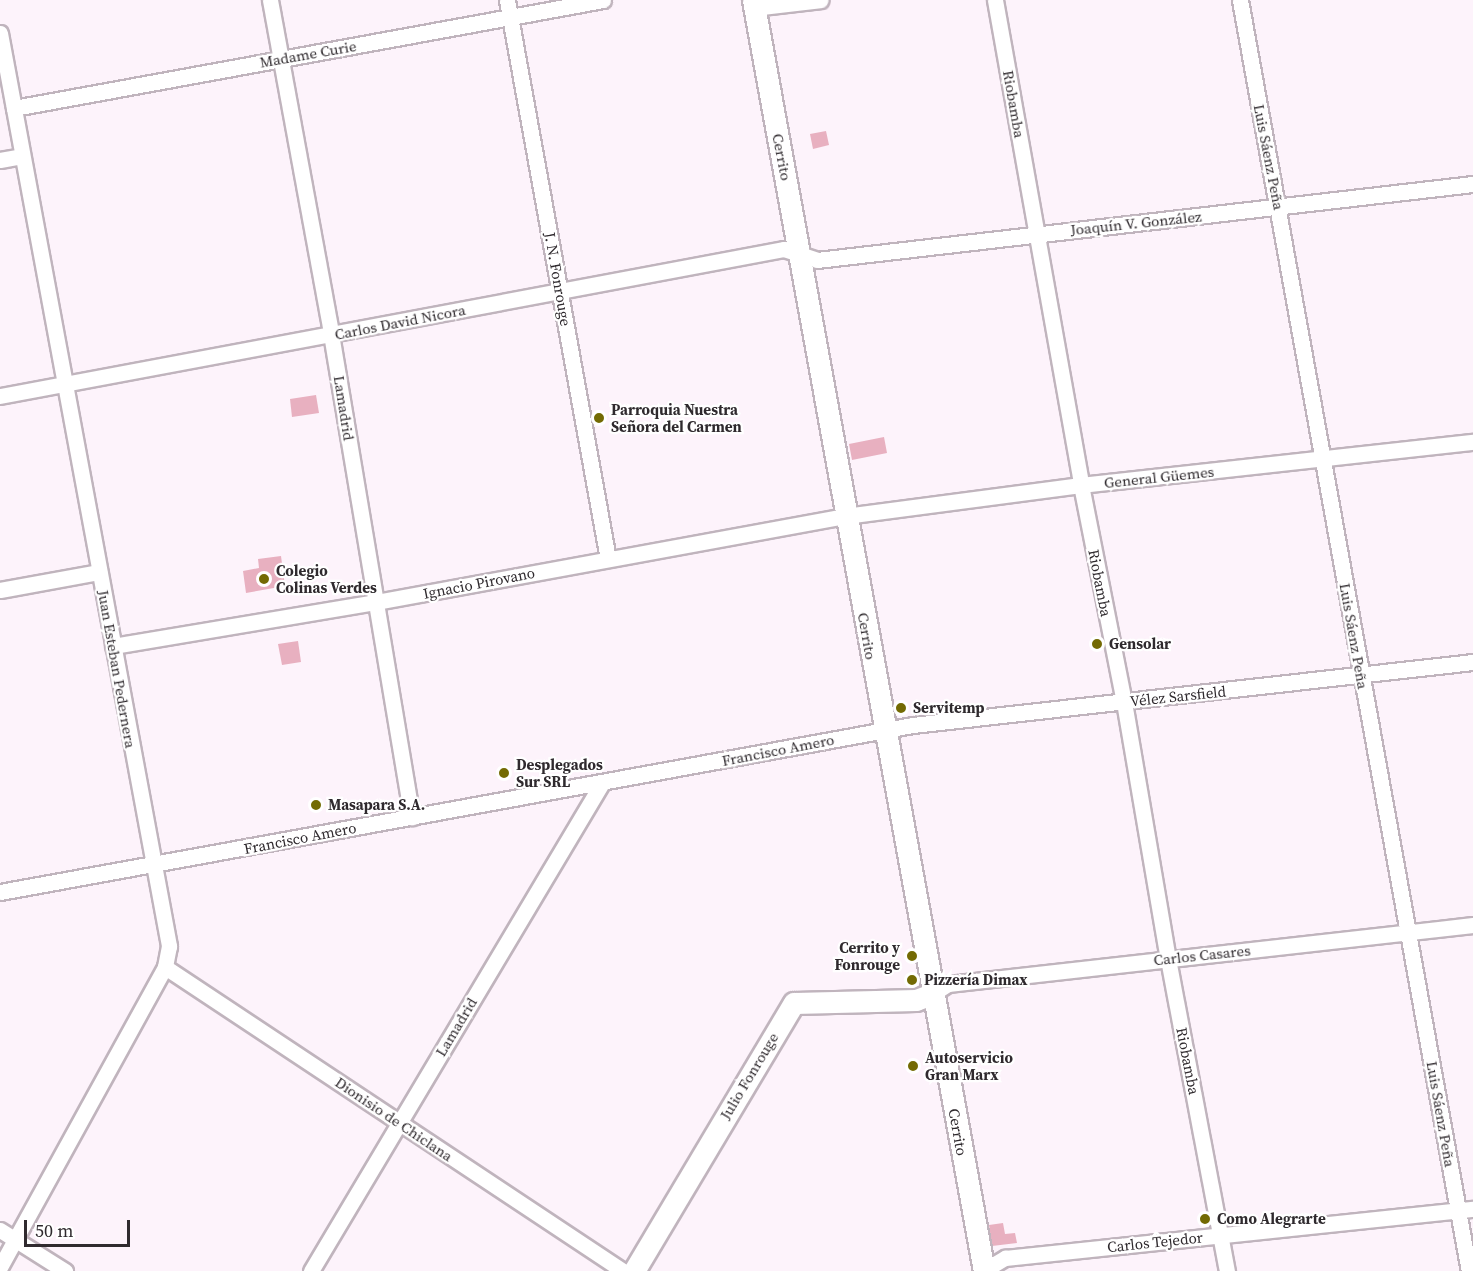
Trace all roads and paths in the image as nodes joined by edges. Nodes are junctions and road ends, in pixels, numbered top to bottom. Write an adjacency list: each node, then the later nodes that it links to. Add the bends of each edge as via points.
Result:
1 (270, 0): 10 (street, Lamadrid)
2 (507, 0): 8 (street, J. N. Fonrouge)
3 (603, 0): 8 (street, Madame Curie)
4 (821, 0): 7 (street)
5 (995, 0): 16 (street, Riobamba)
6 (1240, 0): 15 (street, Luis Sáenz Peña)
7 (753, 4): 17 (main road, Cerrito)
8 (511, 17): 10 (street, Madame Curie); 18 (street, J. N. Fonrouge)
9 (0, 33): 11 (street, Juan Esteban Pedernera)
10 (280, 60): 11 (street, Madame Curie); 19 (street, Lamadrid)
11 (14, 108): 12 (street, Juan Esteban Pedernera)
12 (22, 156): 13 (street); 20 (street, Juan Esteban Pedernera)
13 (0, 160)
14 (1473, 184): 15 (street, Joaquín V. González)
15 (1279, 208): 16 (street, Joaquín V. González); 23 (street, Luis Sáenz Peña)
16 (1037, 233): 17 (street, Joaquín V. González, via 817,260); 24 (street, Riobamba)
17 (800, 253): 18 (street, Carlos David Nicora, via 784,249); 25 (main road, Cerrito)
18 (560, 291): 19 (street, Carlos David Nicora); 26 (street, J. N. Fonrouge)
19 (331, 334): 20 (street, Carlos David Nicora); 29 (street, Lamadrid)
20 (64, 385): 21 (street, Carlos David Nicora); 27 (street, Juan Esteban Pedernera)
21 (0, 396)
22 (1473, 442): 23 (street, General Güemes)
23 (1323, 459): 24 (street, General Güemes); 32 (street, Luis Sáenz Peña)
24 (1081, 485): 25 (street, General Güemes); 33 (street, Riobamba)
25 (845, 516): 26 (street, Ignacio Pirovano); 34 (main road, Cerrito)
26 (608, 559): 29 (street, Ignacio Pirovano)
27 (99, 572): 28 (street); 30 (street, Juan Esteban Pedernera)
28 (0, 590)
29 (376, 602): 30 (street, Ignacio Pirovano); 36 (street, Lamadrid)
30 (113, 646): 37 (street, Juan Esteban Pedernera)
31 (1473, 662): 32 (street, Vélez Sarsfield)
32 (1361, 676): 33 (street, Vélez Sarsfield); 40 (street, Luis Sáenz Peña)
33 (1124, 702): 34 (street, Vélez Sarsfield); 41 (street, Riobamba)
34 (884, 730): 35 (street, Francisco Amero); 43 (main road, Cerrito)
35 (602, 783): 36 (street, Francisco Amero); 44 (street, Lamadrid)
36 (412, 817): 37 (street, Francisco Amero)
37 (152, 866): 38 (street, Francisco Amero); 42 (street, Juan Esteban Pedernera, via 169,946)
38 (0, 892)
39 (1473, 925): 40 (street, Carlos Casares)
40 (1410, 932): 41 (street, Carlos Casares); 45 (street, Luis Sáenz Peña)
41 (1168, 959): 43 (street, Carlos Casares, via 948,984); 47 (street, Riobamba)
42 (165, 967): 44 (street, Dionisio de Chiclana); 48 (street, Juan Esteban Pedernera)
43 (934, 993): 50 (main road, Cerrito); 54 (main road, Julio Fonrouge, via 916,1000 794,1003)
44 (399, 1122): 52 (street, Lamadrid); 53 (street, Dionisio de Chiclana)
45 (1466, 1209): 47 (street, Carlos Tejedor); 56 (street, Luis Sáenz Peña)
46 (0, 1230): 48 (street)
47 (1221, 1235): 50 (street, Carlos Tejedor, via 1005,1258); 55 (street, Riobamba)
48 (16, 1240): 49 (street, Juan Esteban Pedernera); 51 (street)
49 (0, 1267)
50 (984, 1270)
51 (64, 1271)
52 (311, 1271)
53 (623, 1271)
54 (634, 1271)
55 (1227, 1271)
56 (1469, 1271)

